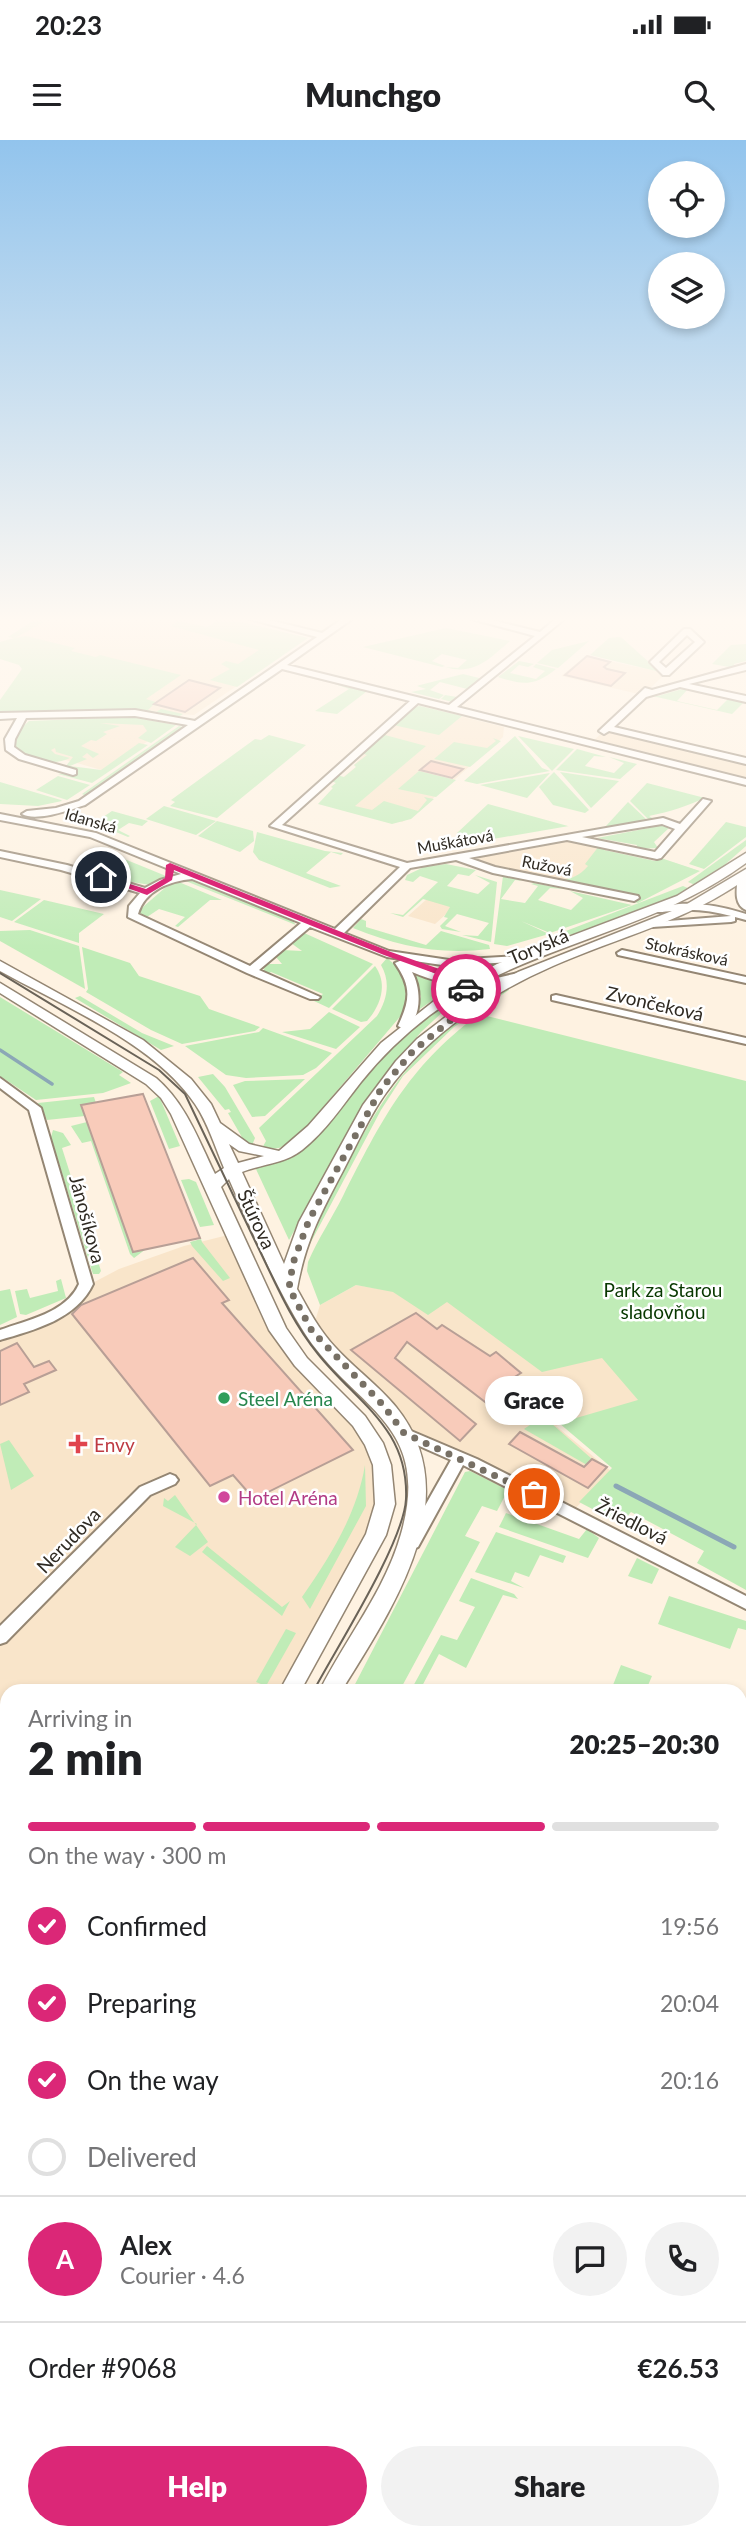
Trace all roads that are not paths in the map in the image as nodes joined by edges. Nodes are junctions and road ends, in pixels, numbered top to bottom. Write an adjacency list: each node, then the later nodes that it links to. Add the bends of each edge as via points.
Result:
1 (16, 729): 9 (street, via 9,748)
2 (190, 729): 12 (street, via 82,803)
3 (383, 729): 22 (street, Muškátová, via 275,826)
4 (530, 729): 7 (street)
5 (606, 729): 7 (street)
6 (611, 729): 8 (street)
7 (590, 744): 10 (street)
8 (746, 761)
9 (73, 772)
10 (746, 782)
11 (706, 801): 15 (street)
12 (75, 815): 13 (street); 14 (street); 16 (street)
13 (0, 817): 14 (street, Idanská)
14 (53, 825): 16 (street, Idanská)
15 (681, 828): 17 (street, Muškátová, via 663,821); 17 (street, Muškátová, via 657,856)
16 (93, 835): 21 (street, Idanská)
17 (567, 837): 19 (street, Muškátová)
18 (0, 854): 27 (street)
19 (457, 857): 22 (street, Muškátová); 28 (street, Ružová, via 493,870)
20 (746, 857): 26 (street, Toryská)
21 (170, 865): 24 (street, Idanská); 25 (street)
22 (407, 866): 36 (street)
23 (744, 875): 29 (street, Toryská); 30 (street, via 741,895)
24 (198, 876): 25 (street, Idanská); 34 (street, Idanská)
25 (169, 879): 27 (street, Idanská)
26 (698, 889): 29 (street); 31 (street, Toryská)
27 (147, 892): 41 (street, via 134,907 134,918)
28 (634, 898)
29 (698, 906): 31 (street); 32 (street); 33 (street); 35 (street, Toryská)
30 (746, 907)
31 (656, 910): 39 (street, Toryská)
32 (731, 919): 33 (street); 35 (street)
33 (746, 919)
34 (310, 921): 36 (street, Idanská); 41 (street)
35 (656, 925): 42 (street, Toryská)
36 (337, 933): 38 (street, Idanská)
37 (622, 953): 43 (street, Stokrásková)
38 (401, 959): 39 (street, Idanská, via 461,964); 44 (street, Idanská, via 452,984); 49 (street, Idanská, via 416,997)
39 (519, 959): 44 (street, Toryská)
40 (0, 965): 52 (street, Štúrova, via 162,1060 190,1085)
41 (251, 971): 46 (street)
42 (522, 975): 44 (street, Idanská); 48 (street, Toryská)
43 (746, 980)
44 (466, 985): 48 (street); 49 (street, Toryská)
45 (0, 987): 55 (street, Štúrova, via 158,1086 179,1114)
46 (314, 997)
47 (556, 999): 50 (street, Zvončeková)
48 (463, 1010): 56 (street, Toryská, via 413,1051 381,1089 309,1220)
49 (404, 1026): 53 (street, Toryská)
50 (746, 1041)
51 (0, 1082): 57 (street, Jánošíkova, via 35,1108 86,1284 80,1298 65,1308)
52 (212, 1124): 53 (street, via 250,1151 268,1153); 54 (street, Štúrova)
53 (296, 1147): 54 (street, Toryská)
54 (233, 1169): 55 (street, Toryská); 56 (street, Štúrova)
55 (212, 1187): 64 (street, Štúrova, via 278,1330 364,1427 385,1477 376,1535)
56 (289, 1288): 58 (street, Štúrova, via 312,1331)
57 (0, 1335)
58 (404, 1433): 59 (street, Žriedlová); 61 (street, Štúrova, via 419,1480 417,1513)
59 (460, 1458): 61 (street); 62 (street, Žriedlová)
60 (170, 1480): 63 (street, Nerudova, via 145,1491)
61 (406, 1553): 65 (street, Štúrova)
62 (746, 1603)
63 (0, 1637)
64 (293, 1684)
65 (334, 1684)

